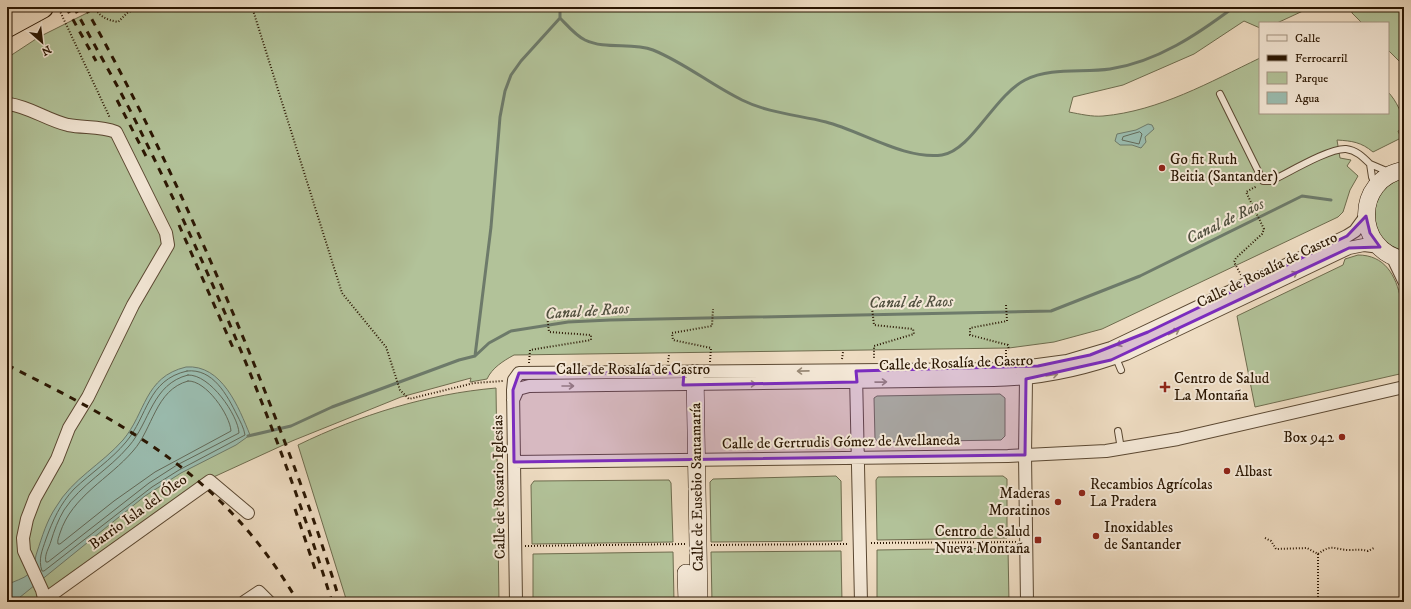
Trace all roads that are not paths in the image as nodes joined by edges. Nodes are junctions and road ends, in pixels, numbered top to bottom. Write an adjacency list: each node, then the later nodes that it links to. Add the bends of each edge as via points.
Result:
1 (39, 9): 2 (highway)
2 (7, 26)
3 (1220, 94): 5 (lane, via 1260,177 1265,182 1339,150 1355,152)
4 (10, 104): 26 (street, via 22,106 66,124 116,132 166,233 168,245 133,305 88,397 69,428 24,528 24,551)
5 (1370, 164): 6 (lane); 7 (lane)
6 (1398, 171): 7 (main road)
7 (1376, 186): 8 (main road, via 1368,200)
8 (1366, 216): 9 (main road, via 1370,233); 13 (street, Calle de Rosalía de Castro, one-way to 13, via 1355,231 1347,236 1246,285 1120,344 1066,361 1006,369)
9 (1392, 254): 10 (street); 11 (street, Calle de Rosalía de Castro, one-way to 9, via 1349,248 1364,245)
10 (1404, 281)
11 (1116, 358): 12 (lane); 16 (street, Calle de Rosalía de Castro, one-way to 11, via 1078,370)
12 (1121, 370)
13 (856, 376): 15 (street, Calle de Rosalía de Castro); 16 (street, Calle de Rosalía de Castro, one-way to 16); 22 (street)
14 (516, 377): 15 (street, Calle de Rosalía de Castro); 18 (street, Calle de Rosario Iglesias)
15 (689, 379): 18 (street, Calle de Rosalía de Castro, one-way to 15, via 518,389 529,386); 23 (main road, Calle de Eusebio Santamaría)
16 (1026, 379): 21 (street)
17 (1404, 387): 20 (street, Calle de Gertrudis Gómez de Avellaneda, via 1178,439)
18 (513, 400): 24 (street, Calle de Rosario Iglesias)
19 (1118, 431): 20 (lane)
20 (1121, 449): 21 (street, Calle de Gertrudis Gómez de Avellaneda)
21 (1024, 455): 22 (street, Calle de Gertrudis Gómez de Avellaneda); 33 (street)
22 (858, 458): 23 (street, Calle de Gertrudis Gómez de Avellaneda); 32 (street)
23 (691, 461): 24 (street, Calle de Gertrudis Gómez de Avellaneda); 30 (main road, Calle de Eusebio Santamaría, via 686,544); 31 (main road, Calle de Eusebio Santamaría)
24 (514, 462): 29 (street, Calle de Rosario Iglesias)
25 (248, 513): 26 (street, Barrio Isla del Óleo, via 210,481)
26 (44, 597)
27 (244, 602): 28 (street, via 259,592)
28 (269, 602)
29 (516, 602)
30 (687, 602)
31 (699, 602)
32 (861, 602)
33 (1027, 602)

